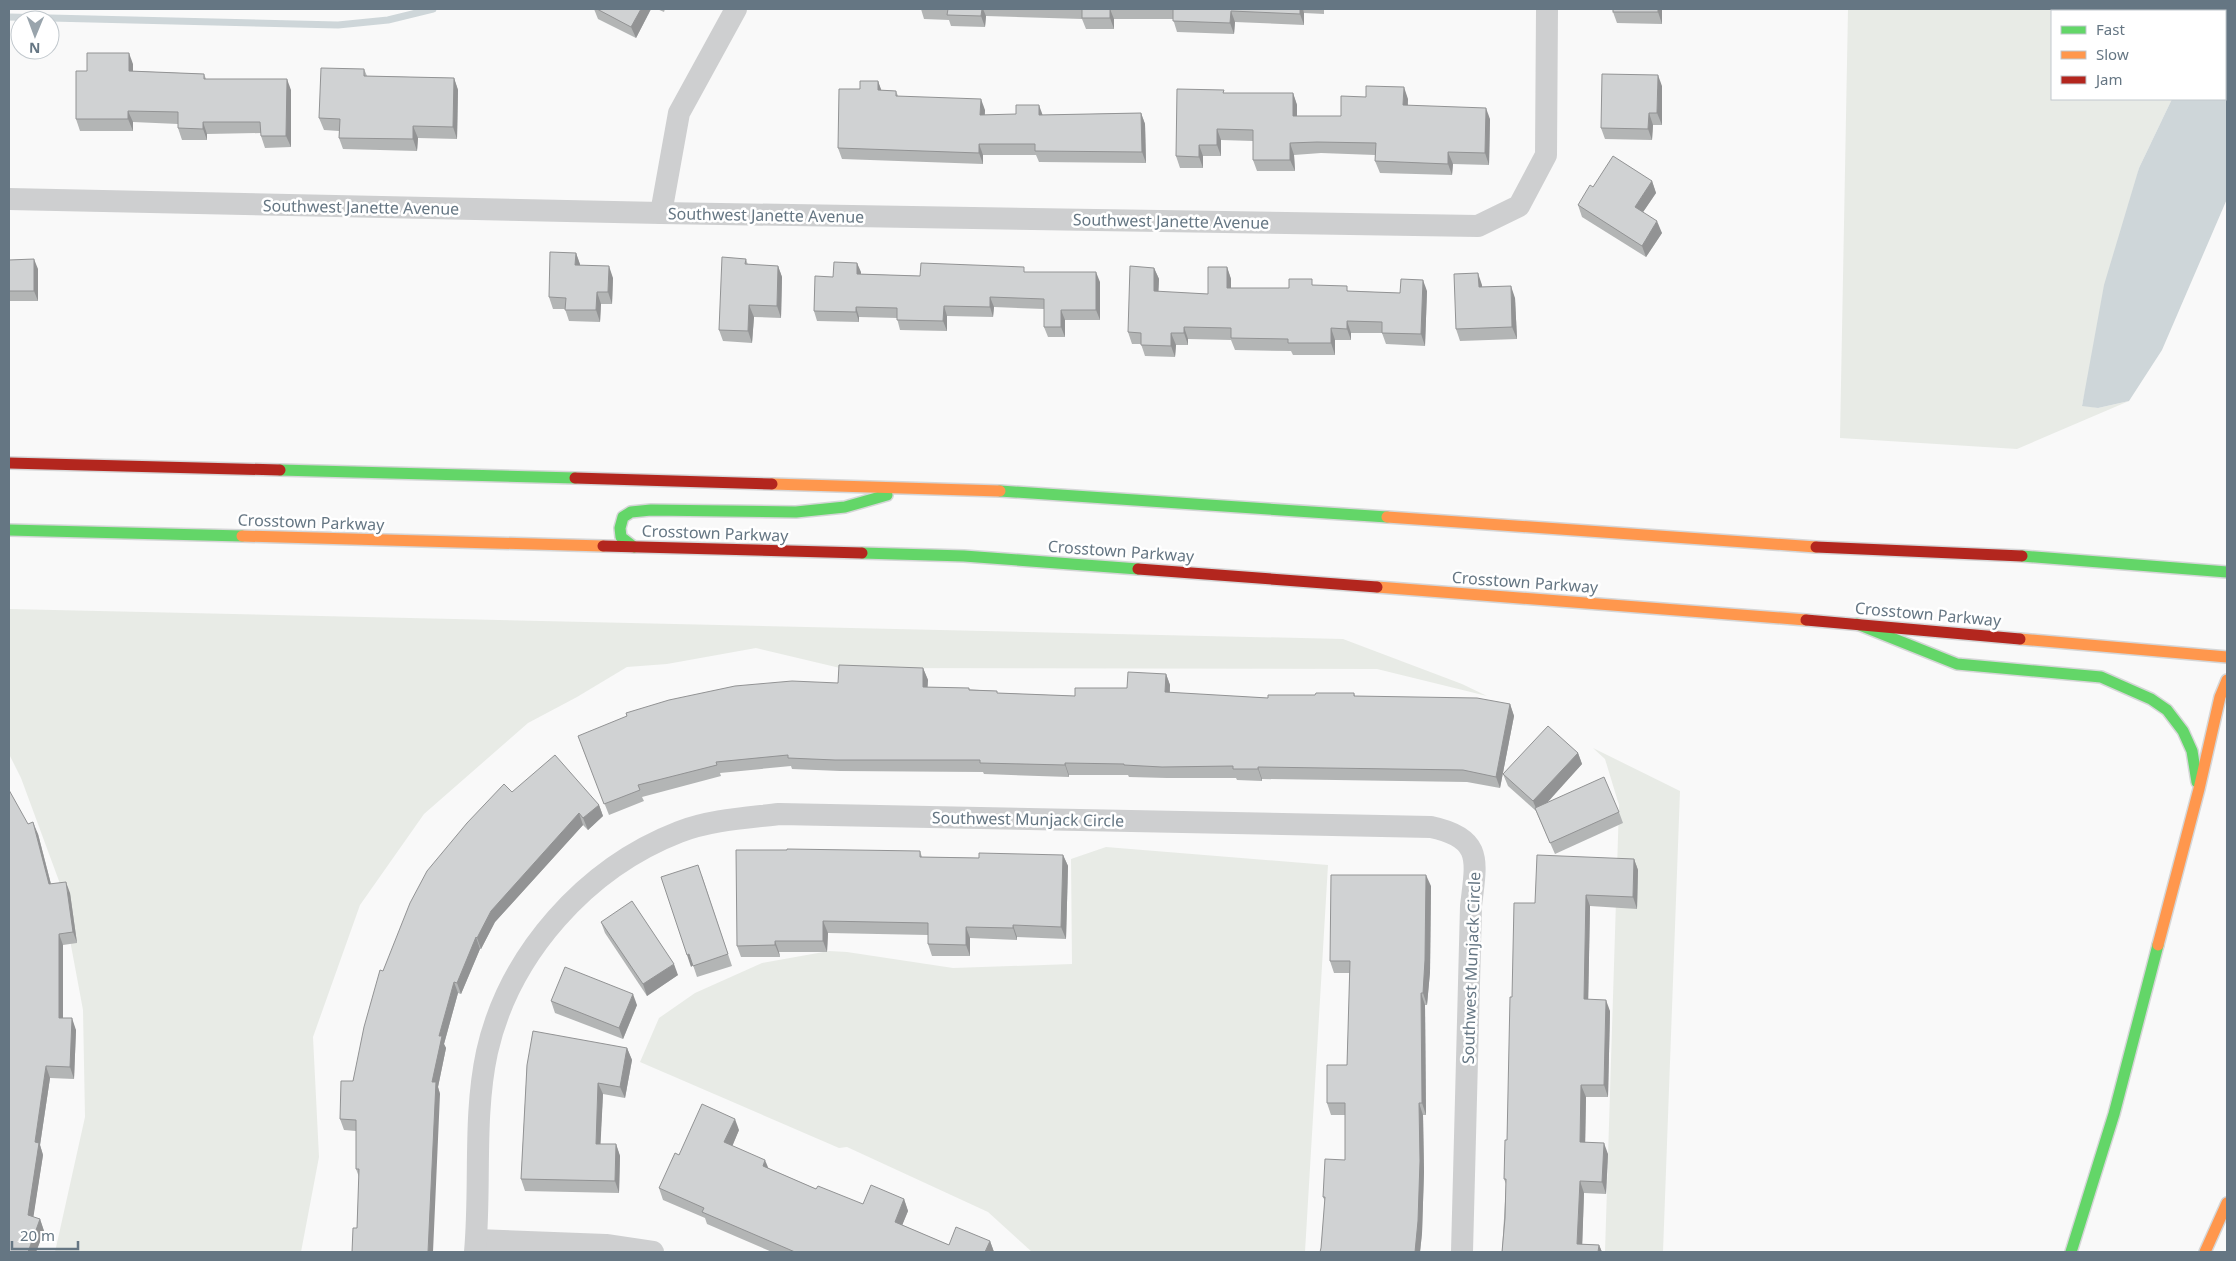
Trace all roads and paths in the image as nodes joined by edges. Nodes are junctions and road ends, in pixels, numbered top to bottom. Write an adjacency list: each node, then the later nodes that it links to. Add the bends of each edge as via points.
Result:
1 (736, 9): 4 (street, via 679,113)
2 (1547, 9): 4 (street, Southwest Janette Avenue, via 1546,155 1519,206 1478,226)
3 (9, 199): 4 (street, Southwest Janette Avenue)
4 (661, 214)
5 (9, 463): 6 (main road)
6 (913, 487): 8 (main road, via 845,507 796,512 634,511 626,514 618,527 621,537); 9 (main road, via 1881,551 2038,557)
7 (9, 530): 8 (main road, Crosstown Parkway)
8 (634, 547): 10 (main road, Crosstown Parkway, via 964,556)
9 (2227, 572)
10 (1857, 624): 11 (main road, Crosstown Parkway); 13 (main road, via 1957,664 2101,677 2151,699 2168,710 2183,731 2192,751)
11 (2227, 658)
12 (2227, 680): 13 (main road, via 2220,697)
13 (2199, 788): 18 (main road, via 2114,1114)
14 (2227, 1203): 19 (main road)
15 (475, 1246): 16 (street, via 606,1245); 17 (street, Southwest Munjack Circle, via 481,1107 488,1052 502,1006 520,968 542,937 586,888 629,856 680,832 736,819 779,814 1431,827 1446,830 1466,842 1475,859)
16 (653, 1252)
17 (1462, 1252)
18 (2072, 1252)
19 (2205, 1252)

